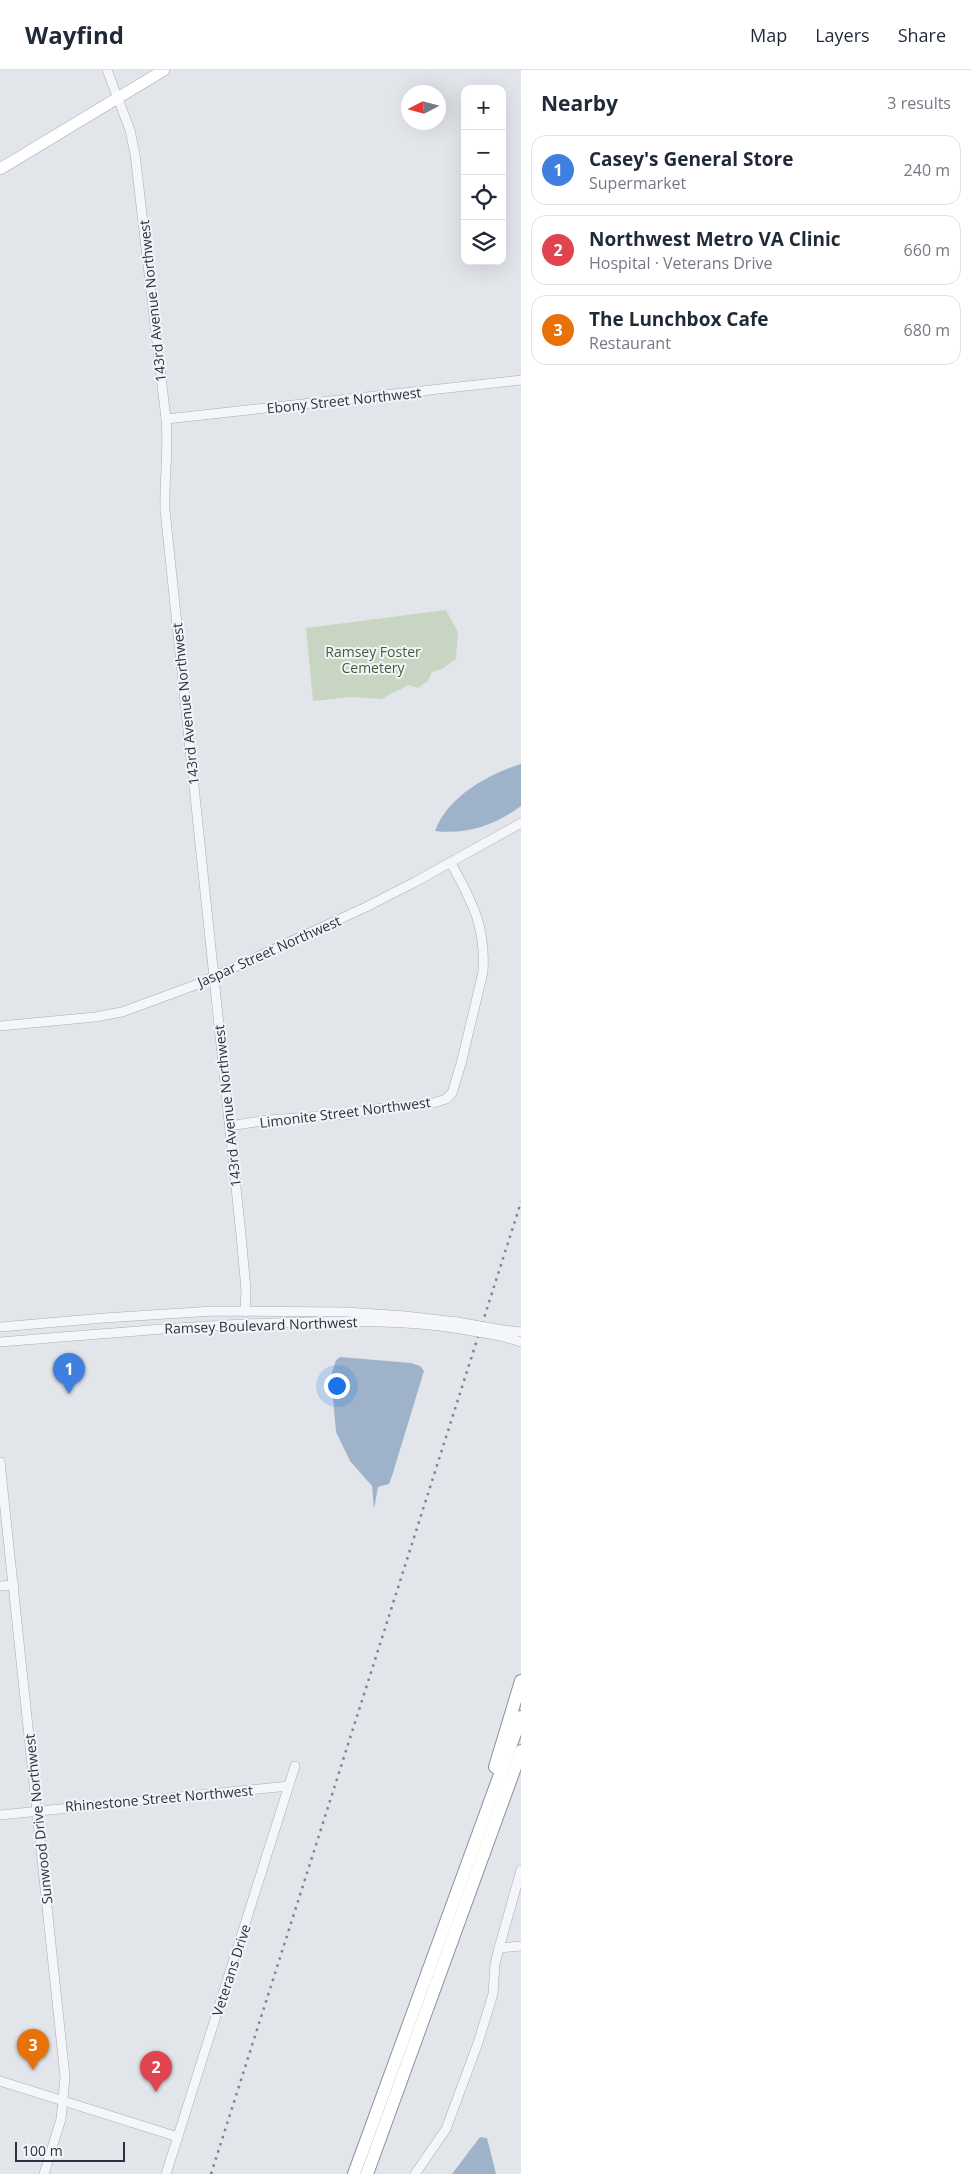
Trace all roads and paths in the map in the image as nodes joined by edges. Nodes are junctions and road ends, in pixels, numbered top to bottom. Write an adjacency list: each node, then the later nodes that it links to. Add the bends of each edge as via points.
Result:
1 (107, 70): 3 (street, 143rd Avenue Northwest)
2 (164, 70): 3 (main road)
3 (118, 98): 4 (main road); 6 (street, 143rd Avenue Northwest, via 136,154)
4 (0, 169)
5 (521, 380): 6 (street, Ebony Street Northwest)
6 (166, 419): 9 (street, 143rd Avenue Northwest, via 165,510)
7 (521, 823): 8 (street, Jaspar Street Northwest)
8 (451, 863): 9 (street, Jaspar Street Northwest, via 340,920); 11 (street, Limonite Street Northwest, via 476,909 484,957 455,1088 446,1098 433,1102)
9 (214, 977): 10 (street, Jaspar Street Northwest, via 122,1012); 11 (street, 143rd Avenue Northwest)
10 (0, 1026)
11 (229, 1126): 12 (street, 143rd Avenue Northwest, via 243,1253)
12 (245, 1312): 13 (street, Ramsey Boulevard Northwest, via 346,1312 405,1316); 14 (street, Ramsey Boulevard Northwest, via 178,1312)
13 (456, 1325): 16 (street, Ramsey Boulevard Northwest, bridge); 17 (street, Ramsey Boulevard Northwest, via 380,1321 248,1323)
14 (0, 1327)
15 (521, 1332): 16 (street, Ramsey Boulevard Northwest)
16 (502, 1333): 18 (street, Ramsey Boulevard Northwest)
17 (0, 1342)
18 (521, 1342)
19 (0, 1462): 20 (street, Sunwood Drive Northwest)
20 (14, 1585): 21 (street); 29 (street, Sunwood Drive Northwest)
21 (0, 1586)
22 (521, 1681): 31 (highway)
23 (521, 1717): 31 (highway)
24 (521, 1751): 27 (highway)
25 (521, 1760): 27 (highway)
26 (295, 1766): 28 (street, Veterans Drive)
27 (510, 1781): 41 (highway)
28 (289, 1786): 29 (street, Rhinestone Street Northwest); 37 (street, Veterans Drive)
29 (37, 1810): 30 (street, Rhinestone Street Northwest); 36 (street, Sunwood Drive Northwest, via 65,2077)
30 (0, 1814)
31 (478, 1835): 40 (highway)
32 (521, 1870): 34 (street)
33 (521, 1946): 34 (street)
34 (498, 1948): 42 (street, via 490,2003 452,2115 442,2137)
35 (0, 2081): 36 (street)
36 (64, 2101): 37 (street); 38 (street, Sunwood Drive Northwest)
37 (178, 2137): 39 (street, Veterans Drive)
38 (44, 2174)
39 (166, 2174)
40 (354, 2174)
41 (367, 2174)
42 (415, 2174)

